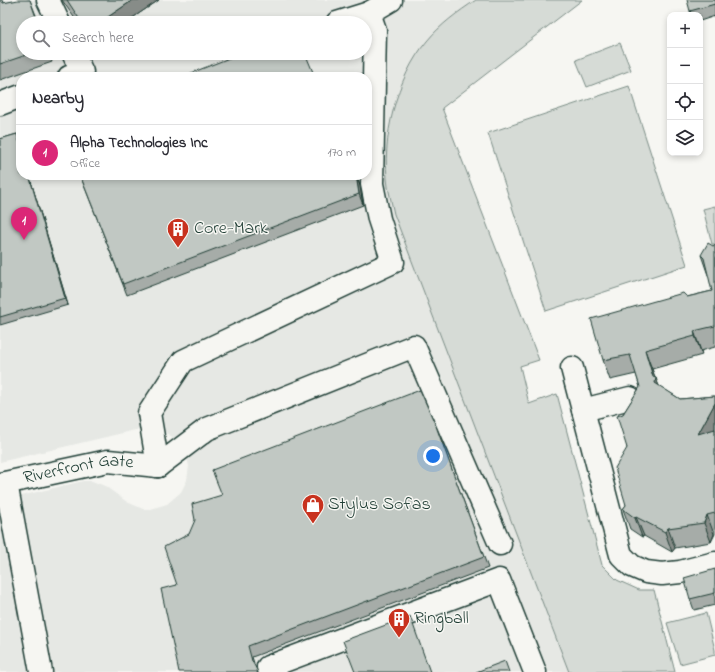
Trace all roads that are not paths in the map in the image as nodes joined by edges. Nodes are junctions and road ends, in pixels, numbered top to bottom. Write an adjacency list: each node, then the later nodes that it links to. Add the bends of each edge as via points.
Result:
1 (48, 0): 4 (street)
2 (391, 0): 3 (street)
3 (369, 13): 5 (street); 6 (street)
4 (56, 16)
5 (359, 16)
6 (370, 16)
7 (372, 22): 15 (street, via 375,30 372,184 378,219 393,262 183,361 149,413)
8 (76, 60): 9 (street)
9 (82, 72)
10 (16, 98): 11 (street)
11 (0, 104)
12 (572, 368): 14 (street)
13 (630, 398): 14 (street)
14 (583, 410): 18 (street, via 621,555 632,566 646,572 662,574)
15 (158, 466): 16 (street, Riverfront Gate, via 108,461); 17 (street, via 207,428 414,346)
16 (3, 483): 19 (street)
17 (500, 544)
18 (715, 563)
19 (41, 672)
20 (270, 672): 21 (street, via 268,667 499,580)
21 (535, 672)

